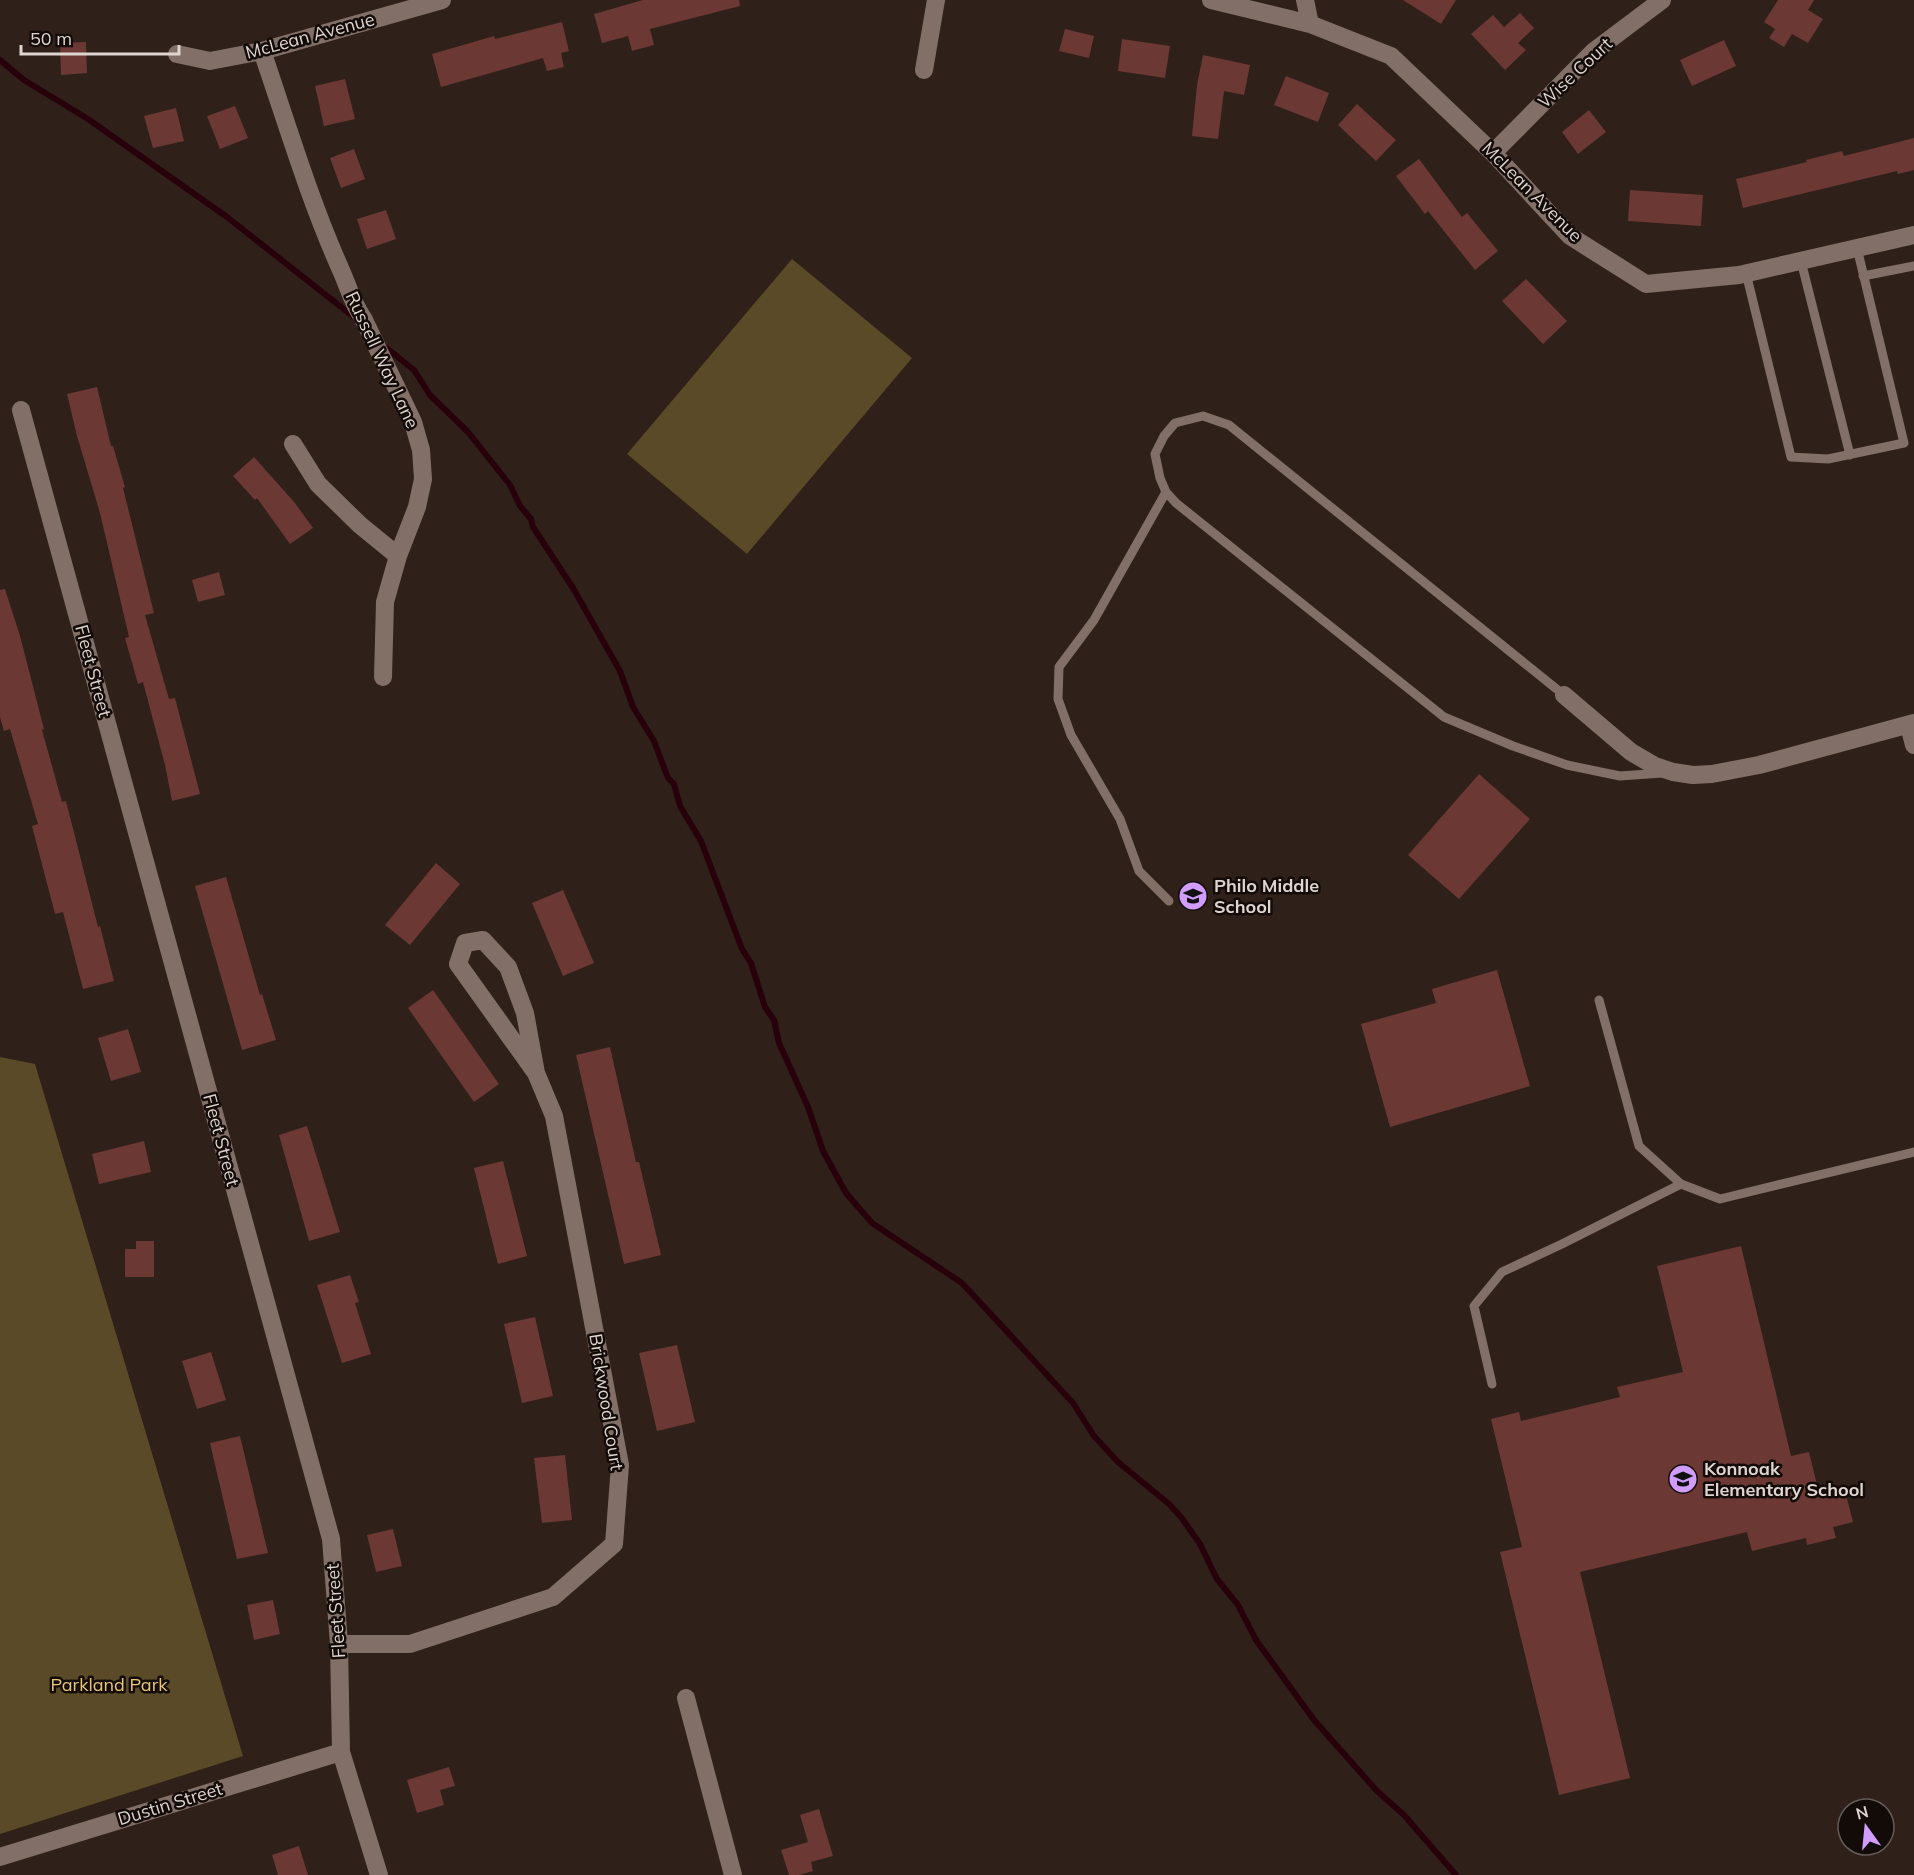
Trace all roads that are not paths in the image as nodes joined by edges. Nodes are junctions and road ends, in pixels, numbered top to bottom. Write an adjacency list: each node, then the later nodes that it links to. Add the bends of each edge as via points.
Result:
1 (442, 0): 6 (street, McLean Avenue)
2 (936, 0): 10 (street)
3 (1211, 0): 7 (street, McLean Avenue)
4 (1305, 0): 7 (street)
5 (1662, 0): 11 (street, Wise Court, via 1593,52)
6 (396, 6): 8 (street, McLean Avenue)
7 (1310, 24): 11 (street, McLean Avenue, via 1391,56)
8 (262, 51): 9 (street, McLean Avenue, via 210,61); 22 (street, Russell Way Lane, via 331,248 355,307 413,422 421,450 421,489)
9 (177, 54)
10 (924, 70)
11 (1493, 153): 16 (street, McLean Avenue, via 1570,236 1646,284)
12 (1914, 235): 13 (street, McLean Avenue)
13 (1857, 248): 14 (street, McLean Avenue); 17 (lane)
14 (1801, 261): 16 (street, McLean Avenue); 20 (lane)
15 (1914, 266): 17 (lane)
16 (1746, 273): 20 (lane, via 1791,457 1828,459)
17 (1863, 276): 20 (lane, via 1904,443)
18 (21, 410): 34 (street, Fleet Street, via 331,1539)
19 (293, 444): 22 (street, via 318,484)
20 (1850, 454)
21 (1166, 492): 24 (lane, via 1155,454 1175,423 1203,417 1229,424); 27 (lane, via 1444,717 1567,765 1620,776); 28 (lane, via 1094,620 1059,667 1058,699 1071,735 1120,819 1139,871)
22 (398, 556): 23 (street, Russell Way Lane, via 385,603)
23 (383, 677)
24 (1564, 695): 27 (street, via 1630,752)
25 (1911, 724): 26 (street); 27 (street, via 1759,765 1693,776)
26 (1914, 745)
27 (1673, 772)
28 (1168, 901)
29 (1599, 1000): 32 (lane, via 1639,1146)
30 (536, 1073): 30 (street, Brickwood Court, via 458,964 465,943 483,940 508,967 525,1013); 34 (street, Brickwood Court, via 554,1116 620,1464 614,1544 553,1597 410,1644)
31 (1914, 1152): 32 (lane, via 1720,1199)
32 (1681, 1184): 33 (lane, via 1502,1272 1474,1306)
33 (1492, 1384)
34 (339, 1644): 36 (street, Fleet Street)
35 (686, 1698): 39 (street)
36 (340, 1752): 37 (street, Dustin Street); 38 (street, Fleet Street)
37 (0, 1857)
38 (379, 1875)
39 (733, 1875)

